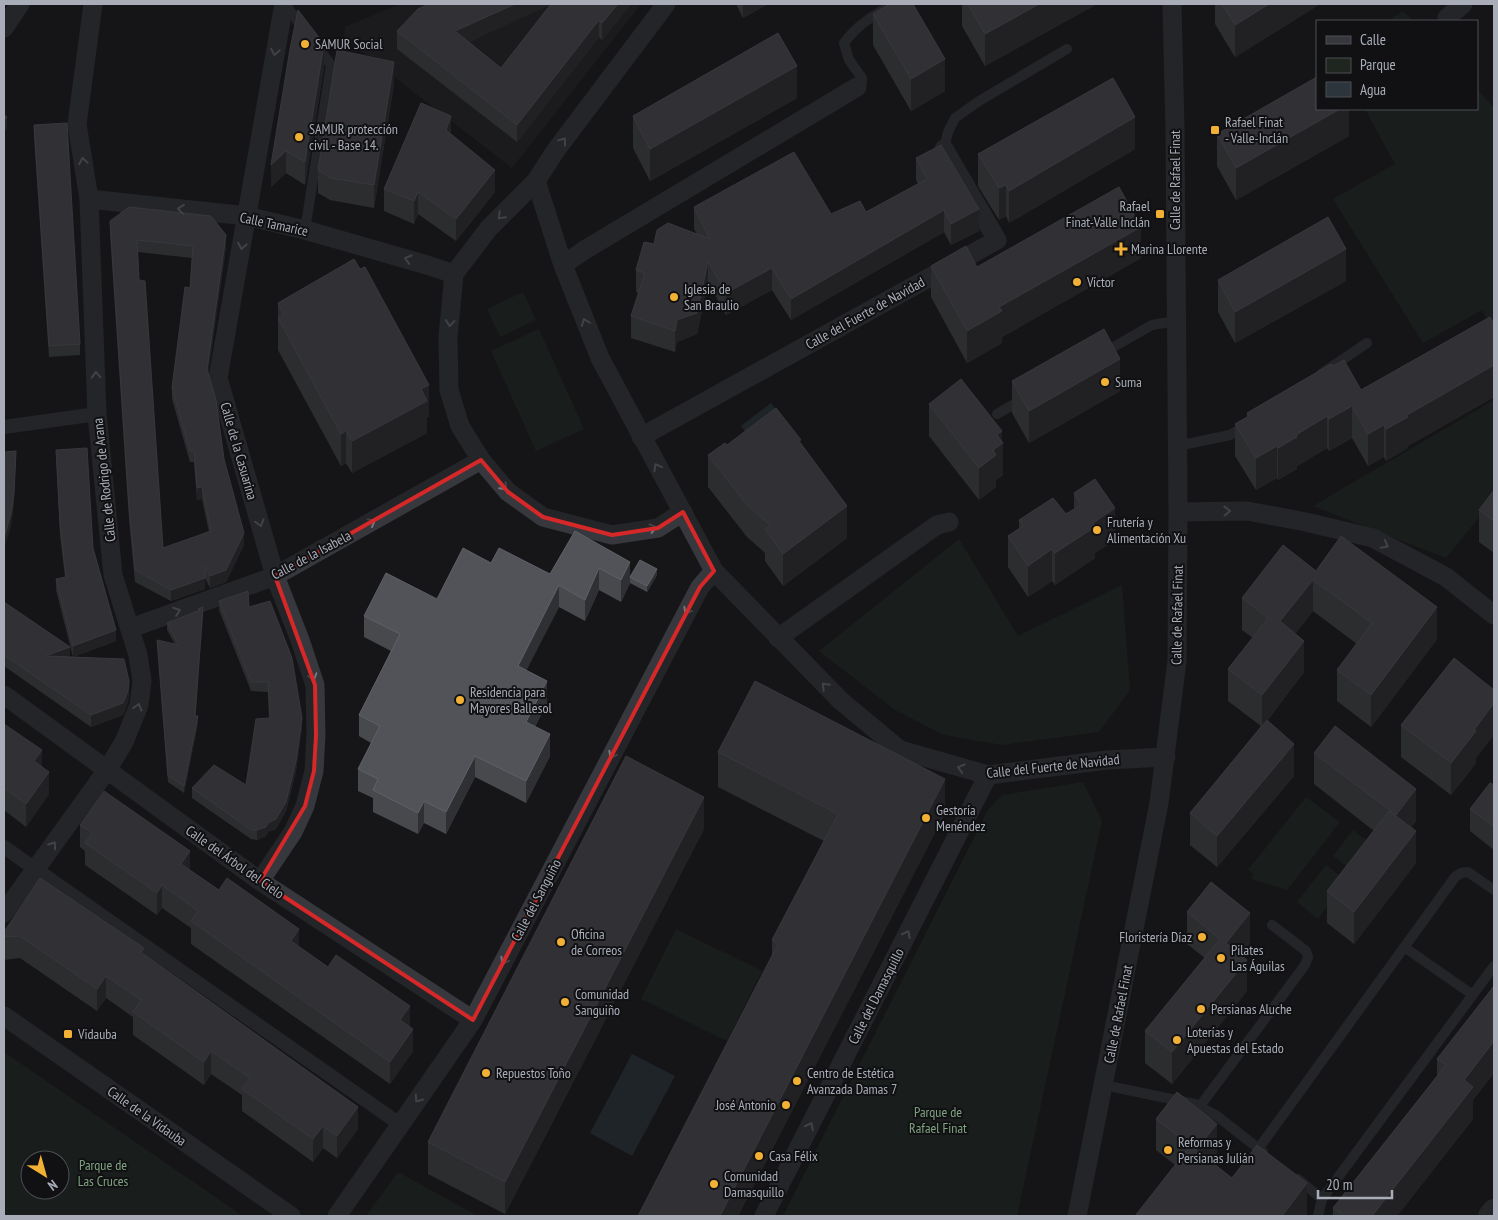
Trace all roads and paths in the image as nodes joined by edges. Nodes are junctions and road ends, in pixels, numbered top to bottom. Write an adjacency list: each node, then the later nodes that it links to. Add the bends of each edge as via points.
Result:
1 (20, 4): 9 (street)
2 (93, 4): 14 (street, Calle de Rodrigo de Arana, one-way to 2, via 77,124)
3 (284, 4): 15 (street, Calle de la Casuarina, one-way to 15); 16 (lane, via 330,65)
4 (666, 4): 13 (street, one-way to 4)
5 (894, 4): 11 (lane, via 854,29 844,43 849,60 862,78)
6 (1172, 4): 19 (street, Calle de Rafael Finat)
7 (1463, 4): 8 (street)
8 (1447, 18)
9 (4, 28)
10 (1067, 49): 12 (lane, via 955,118)
11 (856, 86): 17 (street)
12 (944, 149): 28 (street, Calle del Fuerte de Navidad, via 997,240)
13 (536, 181): 17 (street, Calle del Fuerte de Navidad); 18 (street, one-way to 18, via 489,228)
14 (89, 199): 15 (street, Calle Tamarice, one-way to 14); 24 (street, Calle de Rodrigo de Arana, one-way to 14)
15 (247, 216): 16 (street, Calle Tamarice); 35 (street, Calle de la Casuarina, one-way to 35, via 218,378)
16 (305, 230): 18 (street, Calle Tamarice, one-way to 16)
17 (563, 265): 28 (street, Calle del Fuerte de Navidad, one-way to 17, via 600,358)
18 (454, 274): 30 (street, one-way to 30, via 448,337 449,390 460,426)
19 (1176, 321): 21 (lane, via 1152,325); 29 (street, Calle de Rafael Finat)
20 (1368, 343): 22 (lane)
21 (1091, 360)
22 (1311, 381)
23 (1031, 394): 25 (lane)
24 (97, 414): 27 (street); 37 (street, Calle de Rodrigo de Arana, via 113,575)
25 (997, 414)
26 (1254, 419): 29 (lane, via 1230,436)
27 (4, 427)
28 (641, 437): 31 (street, Calle del Fuerte de Navidad, one-way to 28)
29 (1177, 446): 32 (street, Calle de Rafael Finat)
30 (480, 460): 31 (street, one-way to 31, via 508,492 543,517 560,522 612,535 658,528); 35 (street, Calle de la Isabela, one-way to 30)
31 (683, 512): 34 (street, Calle del Fuerte de Navidad)
32 (1178, 512): 36 (street, one-way to 36, via 1247,511 1372,538 1446,577); 40 (street, Calle de Rafael Finat, via 1177,661)
33 (949, 522): 38 (street, via 937,525)
34 (714, 571): 38 (street, Calle del Fuerte de Navidad); 53 (street, Calle del Sanguiño, one-way to 53, via 700,587)
35 (275, 576): 37 (street, Calle de la Isabela, one-way to 35); 45 (street, Calle de la Casuarina, one-way to 45, via 316,686 316,735 314,771 305,806 293,832)
36 (1494, 615)
37 (131, 628): 41 (street, Calle de Rodrigo de Arana, one-way to 37, via 140,705 142,681)
38 (778, 638): 42 (street, Calle del Fuerte de Navidad, one-way to 38, via 900,750 841,701)
39 (4, 695): 41 (street, Calle del Árbol del Cielo)
40 (1166, 757): 42 (street, Calle del Fuerte de Navidad, via 1106,760); 54 (street, Calle de Rafael Finat)
41 (107, 770): 44 (street, Calle de Rodrigo de Arana, one-way to 41); 45 (street, Calle del Árbol del Cielo)
42 (988, 775): 64 (street, Calle del Damasquillo, one-way to 42)
43 (4, 846): 44 (street)
44 (36, 869): 47 (street, Calle de Rodrigo de Arana); 56 (street)
45 (260, 881): 53 (street, Calle del Árbol del Cielo)
46 (1494, 890): 49 (lane, via 1468,872 1461,873)
47 (4, 913)
48 (1272, 925): 55 (lane, via 1306,951 1305,965)
49 (1404, 947): 51 (lane); 57 (lane)
50 (1494, 966): 51 (lane)
51 (1473, 995): 60 (lane)
52 (4, 1016): 62 (street, Calle de la Vidauba)
53 (473, 1020): 56 (street, Calle del Sanguiño, one-way to 56)
54 (1104, 1086): 55 (lane); 65 (street, Calle de Rafael Finat)
55 (1200, 1106): 57 (lane)
56 (401, 1125): 63 (street, Calle del Sanguiño)
57 (1259, 1148): 58 (lane)
58 (1273, 1160)
59 (1287, 1171): 60 (lane)
60 (1322, 1199): 66 (lane)
61 (1494, 1211): 67 (street)
62 (291, 1216)
63 (337, 1216)
64 (764, 1216)
65 (1076, 1216)
66 (1318, 1216)
67 (1490, 1216)

